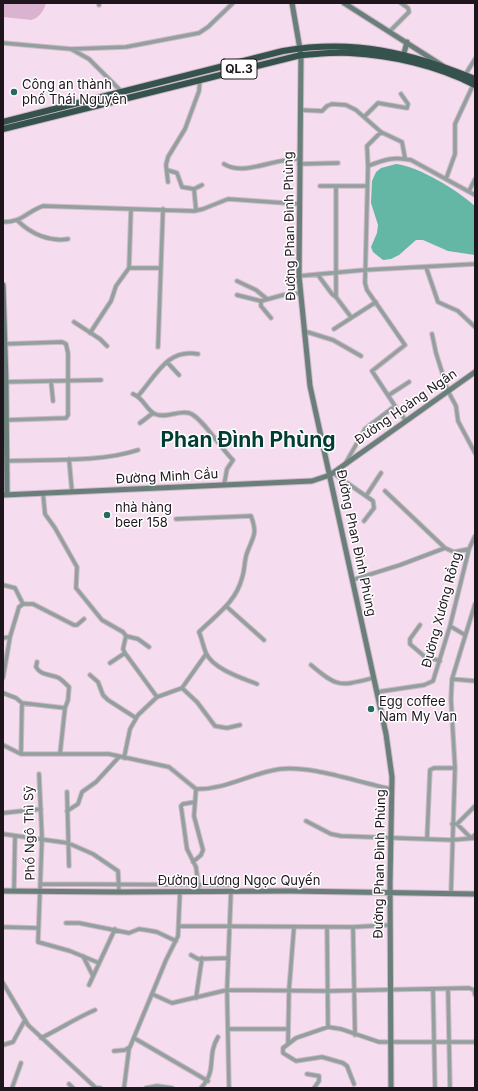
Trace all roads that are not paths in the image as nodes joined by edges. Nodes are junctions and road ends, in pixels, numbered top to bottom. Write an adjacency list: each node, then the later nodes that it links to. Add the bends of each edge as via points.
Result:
1 (233, 3): 8 (street, via 199,33 126,47)
2 (292, 3): 9 (street, Đường Phan Đình Phùng)
3 (344, 3): 5 (street)
4 (401, 3): 5 (street, via 409,12)
5 (390, 31): 6 (street)
6 (407, 42): 10 (street); 12 (street)
7 (3, 43): 8 (street)
8 (71, 49): 17 (street, via 89,59)
9 (301, 51): 10 (highway, QL.3); 14 (highway, QL.3); 17 (highway, QL.3); 18 (street, Đường Phan Đình Phùng)
10 (403, 57): 12 (highway, QL.3); 15 (highway, QL.3)
11 (475, 59): 13 (street)
12 (443, 66): 13 (highway, QL.3)
13 (465, 74): 15 (highway, QL.3)
14 (200, 79): 17 (highway, QL.3); 28 (street, via 196,98 182,135 168,157)
15 (474, 82): 29 (street, via 457,119 455,154)
16 (401, 94): 19 (street, via 408,104 407,108 378,102)
17 (124, 95): 20 (highway, QL.3); 21 (highway, QL.3)
18 (300, 110): 19 (street, via 322,111 328,105 340,104 350,107); 24 (street, Đường Phan Đình Phùng)
19 (364, 117): 22 (street)
20 (3, 122)
21 (3, 129)
22 (381, 132): 23 (street, via 402,142); 27 (street, via 367,146)
23 (405, 158): 27 (street, via 391,158); 29 (street)
24 (299, 161): 25 (street, via 290,158 252,168 230,167); 26 (street); 39 (street, Đường Phan Đình Phùng)
25 (224, 164)
26 (338, 164)
27 (368, 166): 35 (street)
28 (167, 170): 31 (street); 36 (street, via 176,173 182,187)
29 (446, 179): 37 (street)
30 (475, 179): 37 (street)
31 (168, 182)
32 (202, 185): 36 (street)
33 (320, 186): 34 (street)
34 (336, 186): 35 (street); 51 (street)
35 (366, 186): 50 (street)
36 (194, 189): 42 (street)
37 (469, 191): 38 (street)
38 (475, 195)
39 (299, 204): 42 (street, via 228,199); 53 (street, Đường Phan Đình Phùng)
40 (131, 209): 41 (street); 43 (street, via 43,206); 48 (street)
41 (163, 209): 42 (street); 49 (street)
42 (196, 210)
43 (18, 221): 44 (street); 45 (street, via 38,235 57,240)
44 (3, 222)
45 (68, 239)
46 (475, 264): 47 (street)
47 (426, 267): 50 (street); 65 (street, via 438,302 458,310)
48 (129, 268): 49 (street); 68 (street)
49 (160, 268): 72 (street)
50 (364, 270): 51 (street); 61 (street, via 366,287)
51 (335, 274): 52 (street); 58 (street)
52 (318, 275): 53 (street); 58 (street)
53 (299, 276): 56 (street, Đường Phan Đình Phùng)
54 (237, 281): 59 (street, via 256,290)
55 (3, 285): 70 (street)
56 (300, 293): 59 (street); 67 (street, Đường Phan Đình Phùng)
57 (237, 295): 60 (street)
58 (336, 297): 62 (street)
59 (267, 299): 60 (street)
60 (261, 301): 63 (street, via 261,306)
61 (376, 302): 62 (street); 85 (street, via 405,345 372,371)
62 (351, 317): 66 (street)
63 (271, 318)
64 (74, 322): 68 (street)
65 (475, 327)
66 (334, 329)
67 (304, 331): 74 (street, via 333,340); 100 (street, Đường Phan Đình Phùng, via 310,386)
68 (90, 333): 71 (street)
69 (432, 334): 83 (street)
70 (4, 344): 78 (street, via 65,343); 81 (street)
71 (107, 346)
72 (158, 347)
73 (198, 354): 75 (street, via 184,352)
74 (360, 356)
75 (167, 362): 77 (street); 86 (street)
76 (475, 372): 83 (street, Đường Hoàng Ngân)
77 (179, 375)
78 (68, 380): 79 (street); 80 (street); 90 (street, via 68,415 65,419)
79 (101, 380)
80 (51, 381): 81 (street); 87 (street)
81 (5, 382): 90 (street)
82 (409, 382): 85 (street)
83 (448, 391): 91 (street, Đường Hoàng Ngân); 95 (street, via 454,401 461,427)
84 (133, 394): 86 (street)
85 (389, 395): 88 (street)
86 (138, 396): 89 (street)
87 (53, 401)
88 (396, 406): 91 (street); 98 (street, via 365,429)
89 (152, 413): 92 (street); 101 (street, via 160,416 188,412 199,418 233,460 227,469)
90 (6, 420): 93 (street)
91 (406, 421): 98 (street, Đường Hoàng Ngân)
92 (140, 423)
93 (5, 437): 97 (street)
94 (138, 450): 96 (street, via 107,456)
95 (475, 453)
96 (69, 458): 97 (street); 103 (street)
97 (6, 460): 105 (street)
98 (345, 464): 100 (street, Đường Hoàng Ngân)
99 (381, 473): 106 (street)
100 (332, 474): 101 (street, Đường Minh Cầu, via 312,481); 106 (street); 112 (street, Đường Phan Đình Phùng)
101 (224, 485): 103 (street, Đường Minh Cầu)
102 (385, 491): 110 (street)
103 (72, 492): 104 (street, Đường Minh Cầu)
104 (43, 493): 105 (street, Đường Minh Cầu); 121 (street, via 45,514 76,567 76,588 102,620)
105 (5, 495)
106 (366, 496): 108 (street, via 373,501 374,508)
107 (176, 519): 116 (street, via 251,516 256,529 255,535 246,554 243,577)
108 (364, 521)
109 (475, 536): 111 (street, Đường Xương Rồng)
110 (445, 548): 111 (street, via 454,552); 112 (street)
111 (469, 549): 119 (street, Đường Xương Rồng)
112 (352, 580): 134 (street, Đường Phan Đình Phùng)
113 (3, 585): 114 (street, via 15,588)
114 (23, 604): 117 (street, via 33,604 74,625); 122 (street, via 19,607)
115 (475, 604): 120 (street)
116 (227, 607): 124 (street); 127 (street, via 199,632)
117 (84, 619)
118 (420, 625): 129 (street, via 410,639 410,644 424,656)
119 (450, 626): 120 (street); 129 (street, Đường Xương Rồng)
120 (465, 635): 135 (street)
121 (126, 636): 125 (street, via 138,639); 126 (street, via 123,649)
122 (10, 637): 123 (street); 133 (street)
123 (3, 638)
124 (264, 640)
125 (149, 648)
126 (125, 653): 130 (street); 141 (street)
127 (206, 654): 137 (street, via 223,669); 138 (street)
128 (37, 662): 143 (street, via 38,671 59,678 69,687)
129 (440, 662): 139 (street, Đường Xương Rồng, via 433,681 424,685)
130 (110, 663)
131 (311, 665): 134 (street, via 328,679 341,684)
132 (90, 675): 144 (street, via 98,682 108,700)
133 (3, 678)
134 (373, 678): 139 (street, Đường Phan Đình Phùng)
135 (452, 679): 136 (street); 151 (street)
136 (475, 682)
137 (257, 684)
138 (182, 688): 141 (street); 145 (street, via 198,702 215,726 227,728)
139 (377, 692): 154 (street, Đường Phan Đình Phùng, via 388,744)
140 (3, 693): 142 (street)
141 (157, 697): 144 (street)
142 (22, 703): 143 (street); 147 (street)
143 (65, 708): 148 (street)
144 (136, 718): 150 (street, via 130,729)
145 (240, 725)
146 (3, 745): 147 (street)
147 (21, 754): 148 (street)
148 (60, 754): 149 (street, via 109,754)
149 (119, 757): 150 (street); 159 (street, via 96,782 82,792 78,804)
150 (124, 758): 153 (street, via 169,767)
151 (455, 768): 162 (street); 170 (street, via 430,770)
152 (38, 774): 158 (street, Phố Ngô Thì Sỹ)
153 (196, 789): 154 (street, via 220,787 284,769 313,772); 156 (street)
154 (392, 790): 168 (street, Đường Phan Đình Phùng)
155 (67, 792): 159 (street)
156 (195, 802): 173 (street, via 194,816 203,850); 173 (street, via 181,806 187,849)
157 (475, 806): 163 (street)
158 (41, 809): 160 (street); 167 (street, Phố Ngô Thì Sỹ)
159 (68, 811): 172 (street)
160 (3, 813)
161 (306, 821): 168 (street, via 340,836)
162 (452, 824): 163 (street); 171 (street)
163 (457, 824): 169 (street)
164 (3, 834): 166 (street)
165 (475, 835): 169 (street)
166 (15, 836): 167 (street); 179 (street)
167 (42, 838): 172 (street); 175 (street, Phố Ngô Thì Sỹ)
168 (390, 838): 170 (street); 186 (street, Đường Phan Đình Phùng)
169 (473, 838): 171 (street)
170 (427, 839): 171 (street)
171 (452, 840): 187 (street)
172 (68, 842): 174 (street); 176 (street, via 118,870)
173 (193, 862): 177 (street)
174 (69, 866)
175 (40, 884): 176 (street); 181 (street, Phố Ngô Thì Sỹ)
176 (119, 884): 177 (street); 184 (street)
177 (198, 885): 178 (street); 182 (street)
178 (229, 885)
179 (14, 890): 180 (street, Đường Lương Ngọc Quyến); 181 (street, Đường Lương Ngọc Quyến)
180 (3, 891)
181 (40, 891): 184 (street, Đường Lương Ngọc Quyến); 197 (street, Phố Ngô Thì Sỹ)
182 (199, 891): 183 (street, Đường Lương Ngọc Quyến); 185 (street, Đường Lương Ngọc Quyến)
183 (231, 891): 186 (street, Đường Lương Ngọc Quyến); 192 (street)
184 (119, 892): 185 (street, Đường Lương Ngọc Quyến)
185 (180, 892): 191 (street)
186 (390, 892): 187 (street, Đường Lương Ngọc Quyến); 190 (street, Đường Phan Đình Phùng)
187 (451, 894): 188 (street, Đường Lương Ngọc Quyến)
188 (475, 894)
189 (66, 922): 198 (street)
190 (390, 925): 196 (street); 208 (street, Đường Phan Đình Phùng)
191 (179, 926): 192 (street); 199 (street)
192 (229, 926): 194 (street); 203 (street)
193 (3, 927): 197 (street)
194 (294, 927): 195 (street); 212 (street)
195 (327, 927): 196 (street); 214 (street)
196 (353, 927): 213 (street)
197 (38, 928): 201 (street, via 39,943)
198 (115, 930): 199 (street, via 129,933 139,929 146,930); 204 (street)
199 (176, 941): 215 (street)
200 (191, 955): 202 (street)
201 (83, 956): 204 (street); 205 (street)
202 (202, 958): 203 (street); 217 (street)
203 (228, 958): 211 (street)
204 (99, 963): 205 (street)
205 (93, 976): 207 (street)
206 (3, 983): 219 (street)
207 (89, 985)
208 (390, 988): 209 (street); 213 (street); 230 (street, Đường Phan Đình Phùng)
209 (433, 989): 210 (street); 227 (street)
210 (448, 989): 216 (street, via 469,988 474,990); 228 (street)
211 (227, 990): 212 (street); 217 (street); 221 (street)
212 (289, 990): 214 (street); 222 (street)
213 (355, 990): 214 (street); 223 (street)
214 (328, 991): 220 (street)
215 (152, 994): 217 (street, via 172,1003); 226 (street)
216 (475, 995)
217 (196, 998)
218 (96, 1010): 225 (street)
219 (25, 1020): 225 (street); 232 (street, via 14,1042)
220 (328, 1027): 223 (street); 231 (street, via 296,1038)
221 (228, 1029): 222 (street); 248 (street)
222 (288, 1029): 231 (street)
223 (355, 1035): 230 (street)
224 (218, 1037): 237 (street, via 213,1046)
225 (41, 1038): 242 (street)
226 (134, 1038): 233 (street); 237 (street)
227 (433, 1042): 228 (street); 230 (street); 251 (street)
228 (449, 1042): 229 (street); 252 (street)
229 (475, 1042)
230 (390, 1043): 250 (street, Đường Phan Đình Phùng)
231 (288, 1044): 239 (street, via 283,1048 283,1053 296,1060 322,1057 343,1063 347,1066)
232 (3, 1045)
233 (129, 1049): 234 (street); 244 (street)
234 (114, 1051)
235 (21, 1063): 240 (street)
236 (307, 1074): 249 (street, via 318,1076 319,1081)
237 (208, 1081): 247 (street)
238 (69, 1084): 241 (street)
239 (354, 1084)
240 (12, 1088)
241 (73, 1088)
242 (96, 1088): 243 (street)
243 (100, 1088)
244 (124, 1088)
245 (146, 1088): 246 (street)
246 (172, 1088)
247 (201, 1088)
248 (229, 1088)
249 (314, 1088)
250 (390, 1088)
251 (435, 1088)
252 (450, 1088)

